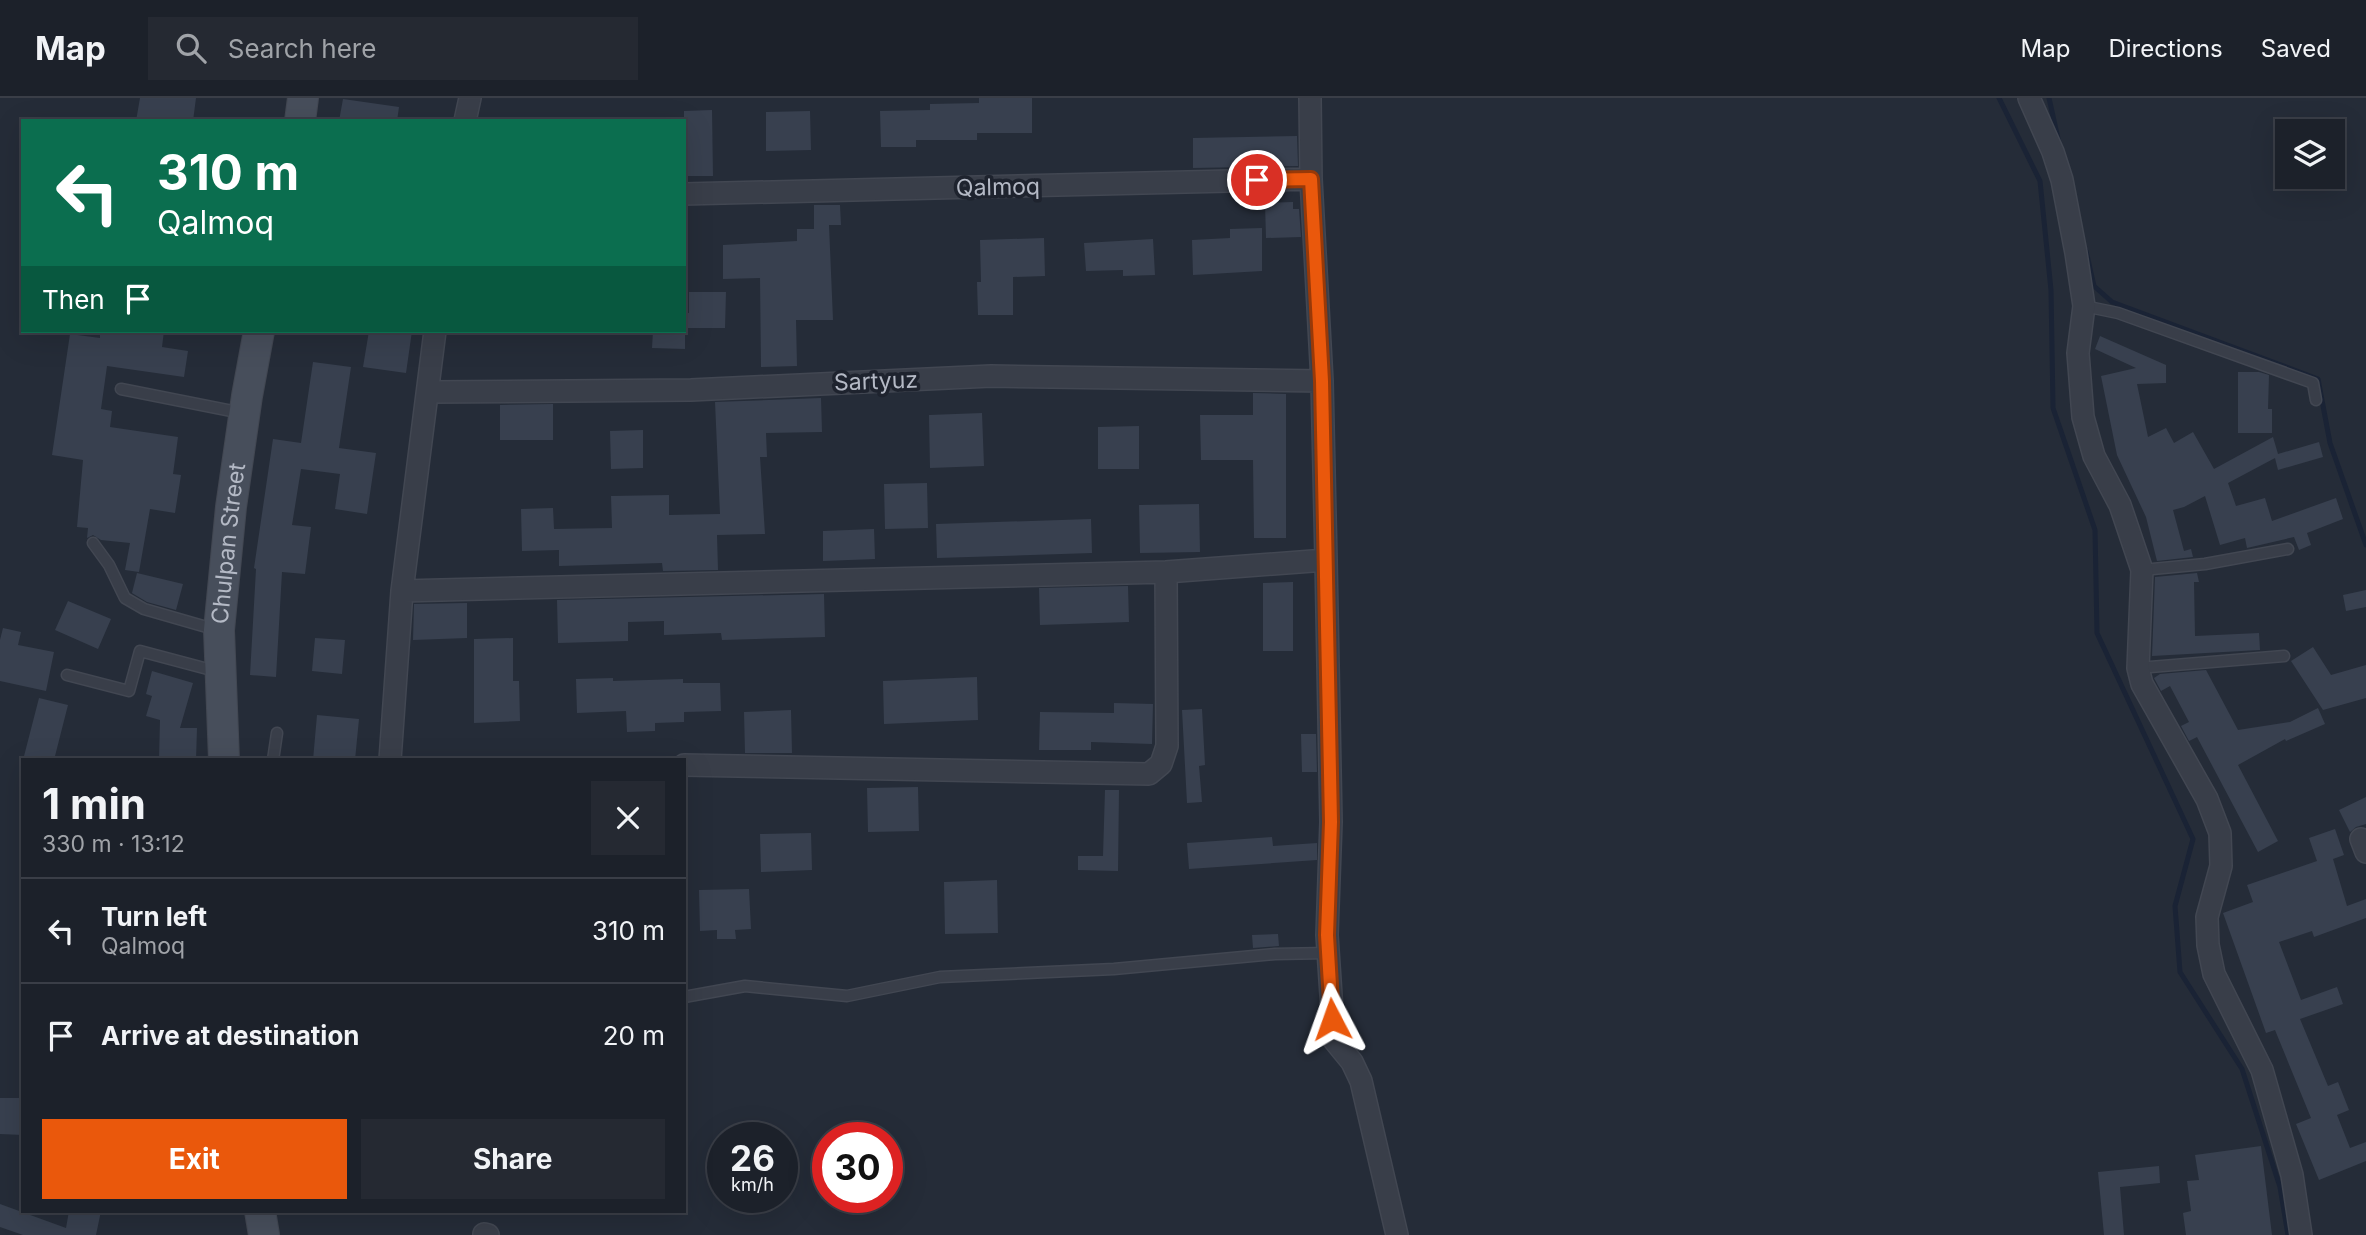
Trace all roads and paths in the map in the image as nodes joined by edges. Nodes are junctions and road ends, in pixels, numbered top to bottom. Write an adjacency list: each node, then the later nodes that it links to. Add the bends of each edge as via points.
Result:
1 (303, 98): 5 (main road)
2 (470, 98): 6 (street)
3 (1310, 98): 7 (street)
4 (2029, 98): 9 (street, via 2062,180)
5 (300, 119)
6 (465, 119)
7 (1311, 179): 8 (street, Qalmoq); 12 (street)
8 (686, 194)
9 (2084, 306): 15 (lane, via 2118,313 2313,383); 20 (street, via 2078,353 2082,417)
10 (259, 333): 16 (main road, Chulpan Street)
11 (435, 333): 14 (street)
12 (1322, 381): 14 (street, Sartyuz, via 991,376 691,390); 19 (street)
13 (121, 389): 16 (lane)
14 (429, 392): 22 (street)
15 (2316, 400)
16 (244, 413): 23 (main road, Chulpan Street)
17 (93, 543): 23 (lane, via 125,598 144,609)
18 (2288, 549): 20 (lane)
19 (1326, 560): 21 (street); 33 (street, via 1331,822)
20 (2142, 570): 25 (street)
21 (1166, 572): 22 (street); 32 (street, via 1167,746 1161,764 1149,774)
22 (402, 591): 31 (street)
23 (219, 630): 26 (main road, Chulpan Street)
24 (2284, 656): 25 (lane)
25 (2138, 668): 38 (street, via 2142,684 2207,799 2220,832 2221,866 2207,916 2210,960 2262,1070 2292,1175)
26 (221, 672): 27 (lane, via 140,650 129,691); 29 (main road, Chulpan Street)
27 (67, 675)
28 (277, 733): 30 (lane)
29 (224, 758)
30 (274, 758)
31 (390, 758)
32 (686, 765)
33 (1328, 953): 34 (lane, via 940,977 847,996 745,986); 37 (street, via 1334,1040 1361,1081)
34 (686, 997)
35 (260, 1213): 36 (main road)
36 (264, 1235)
37 (1397, 1235)
38 (2301, 1235)

